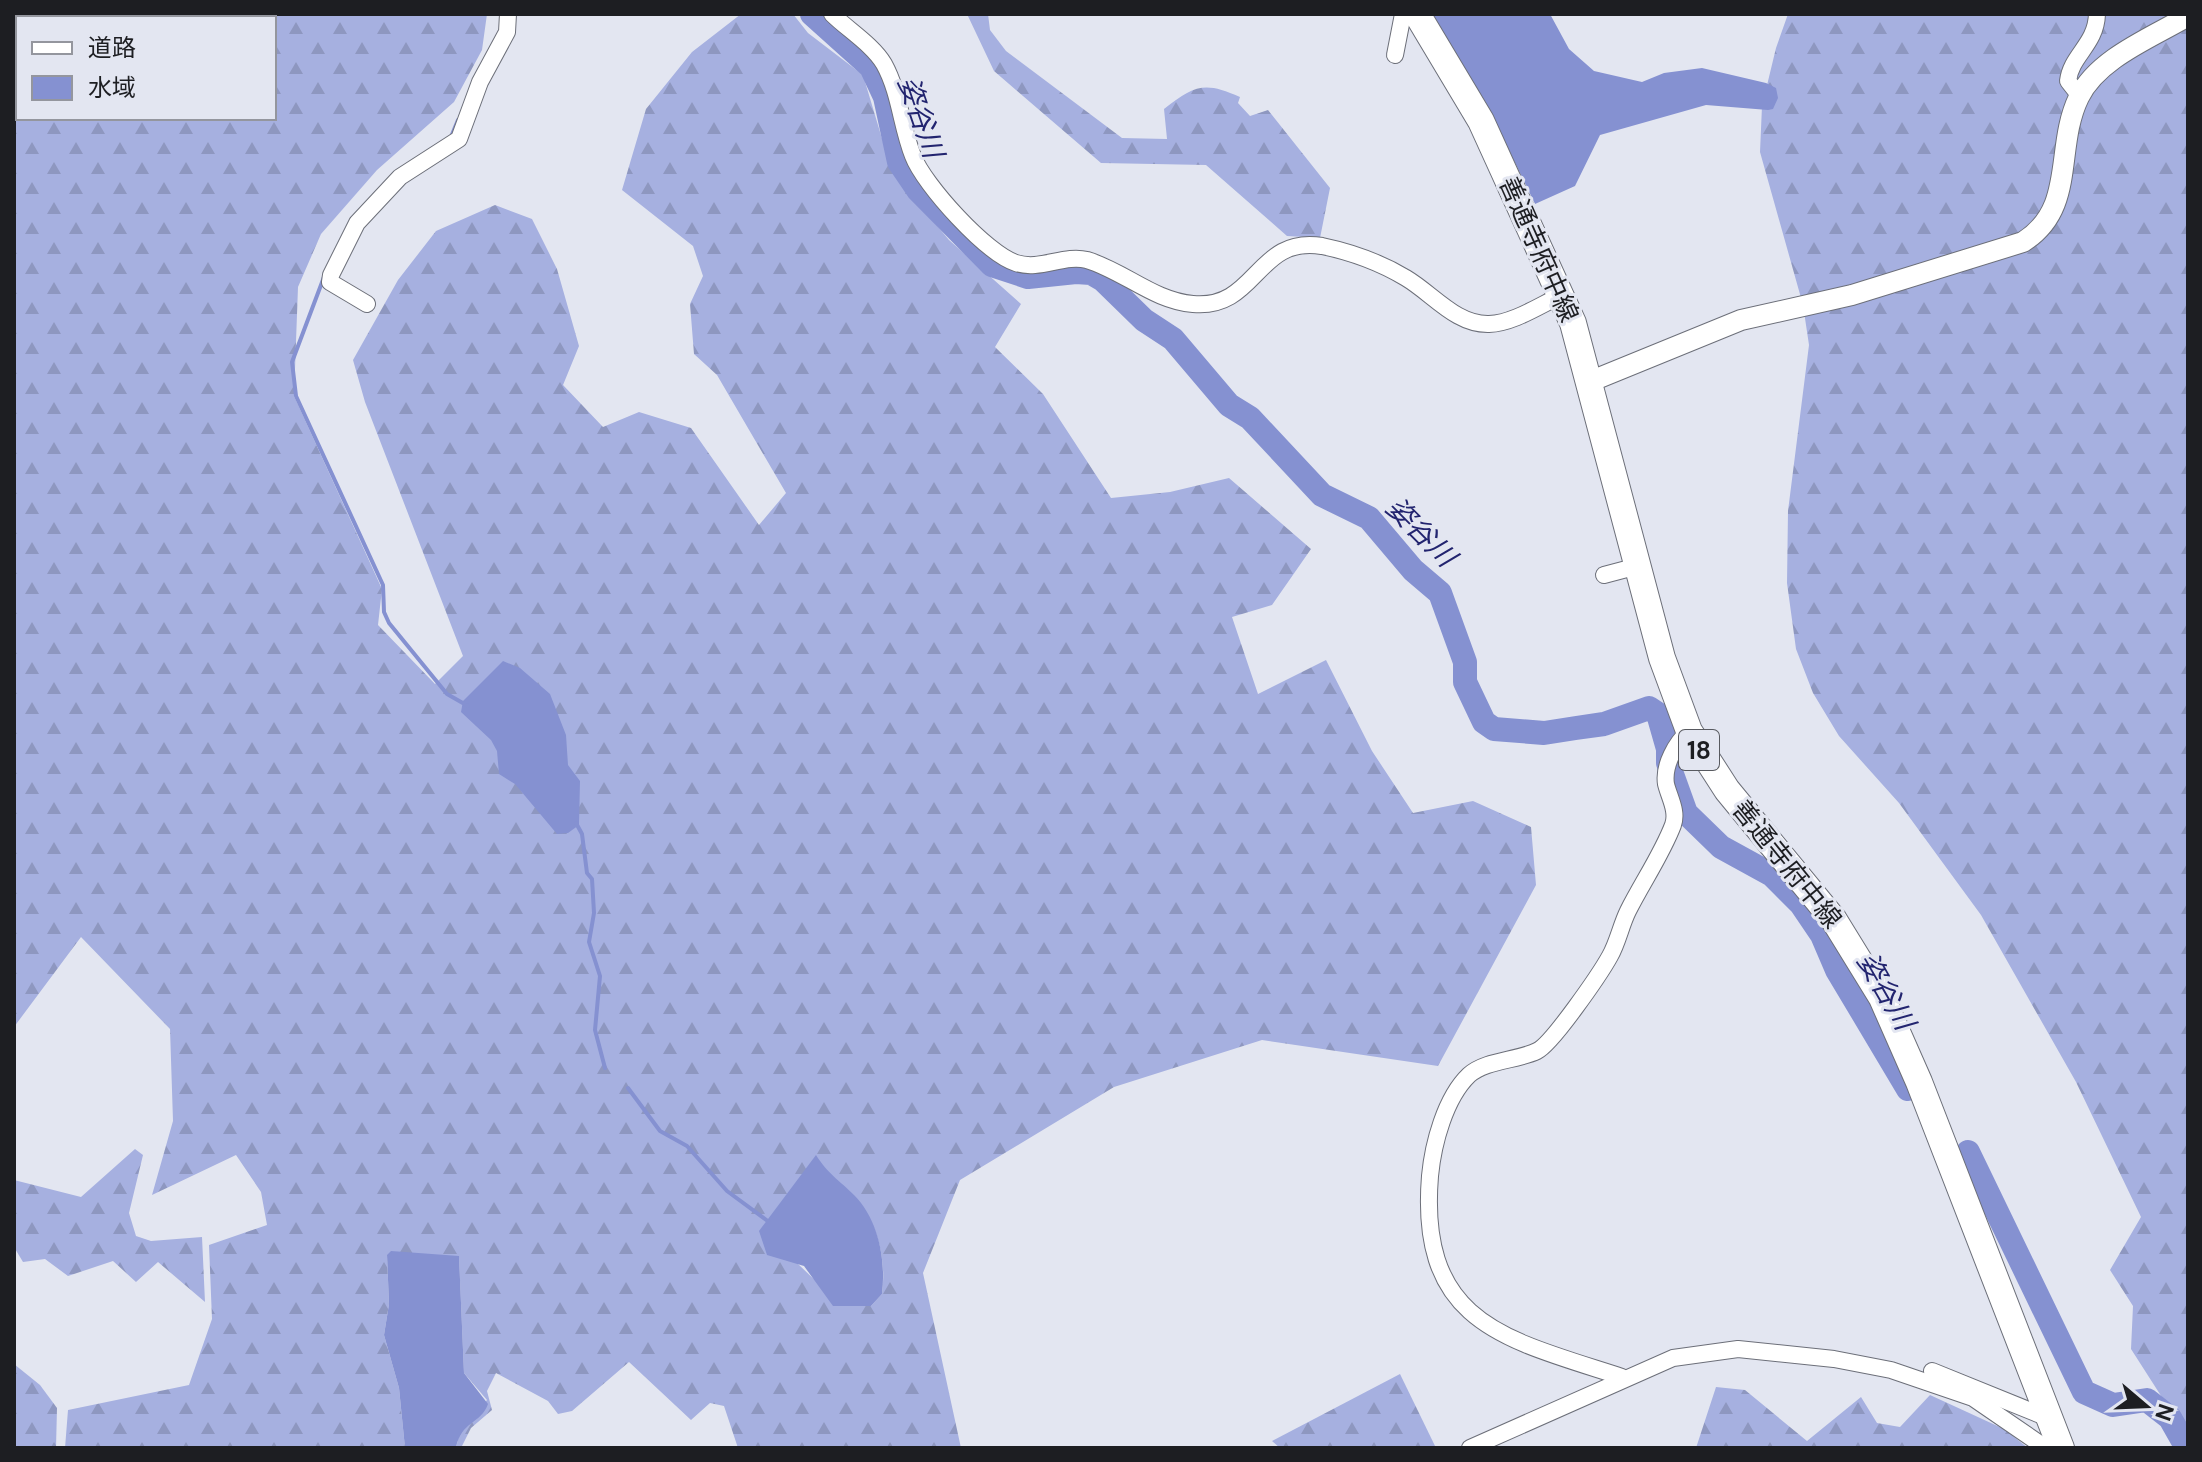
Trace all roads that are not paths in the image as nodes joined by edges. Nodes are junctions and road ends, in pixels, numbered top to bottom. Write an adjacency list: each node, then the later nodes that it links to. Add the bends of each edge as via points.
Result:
1 (508, 14): 10 (street, via 507,32 480,82 459,139 400,177 357,223 331,275 330,282 338,289)
2 (832, 14): 9 (street, via 882,61 913,158 927,180 1006,259 1035,266 1085,259 1156,294 1202,305 1223,303 1281,249 1300,244 1372,261 1463,319 1478,323 1502,322)
3 (1403, 14): 7 (street)
4 (1417, 14): 9 (main road, 善通寺府中線 / 18, via 1481,121)
5 (2097, 14): 8 (street, via 2094,34 2069,73 2068,81)
6 (2188, 16): 8 (street, via 2114,61)
7 (1395, 55)
8 (2079, 95): 11 (street, via 2054,211 2042,229 2023,242 1842,298 1741,320)
9 (1562, 295): 11 (main road, 善通寺府中線 / 18)
10 (367, 304)
11 (1589, 382): 12 (main road, 善通寺府中線 / 18)
12 (1638, 566): 13 (street); 14 (main road, 善通寺府中線 / 18)
13 (1604, 575)
14 (1689, 731): 16 (street, via 1674,745 1669,768 1674,822 1613,952 1542,1049 1477,1069 1460,1086 1432,1159 1432,1246 1440,1274 1476,1318 1522,1345); 17 (main road, 善通寺府中線 / 18, via 1727,790 1834,920 1882,998)
15 (1932, 1371): 17 (street)
16 (1622, 1377): 18 (street); 19 (street, via 1673,1358 1723,1350 1834,1359 1891,1370 1973,1398)
17 (2048, 1418): 20 (main road, 善通寺府中線 / 18)
18 (1470, 1448)
19 (2046, 1448)
20 (2061, 1448)

